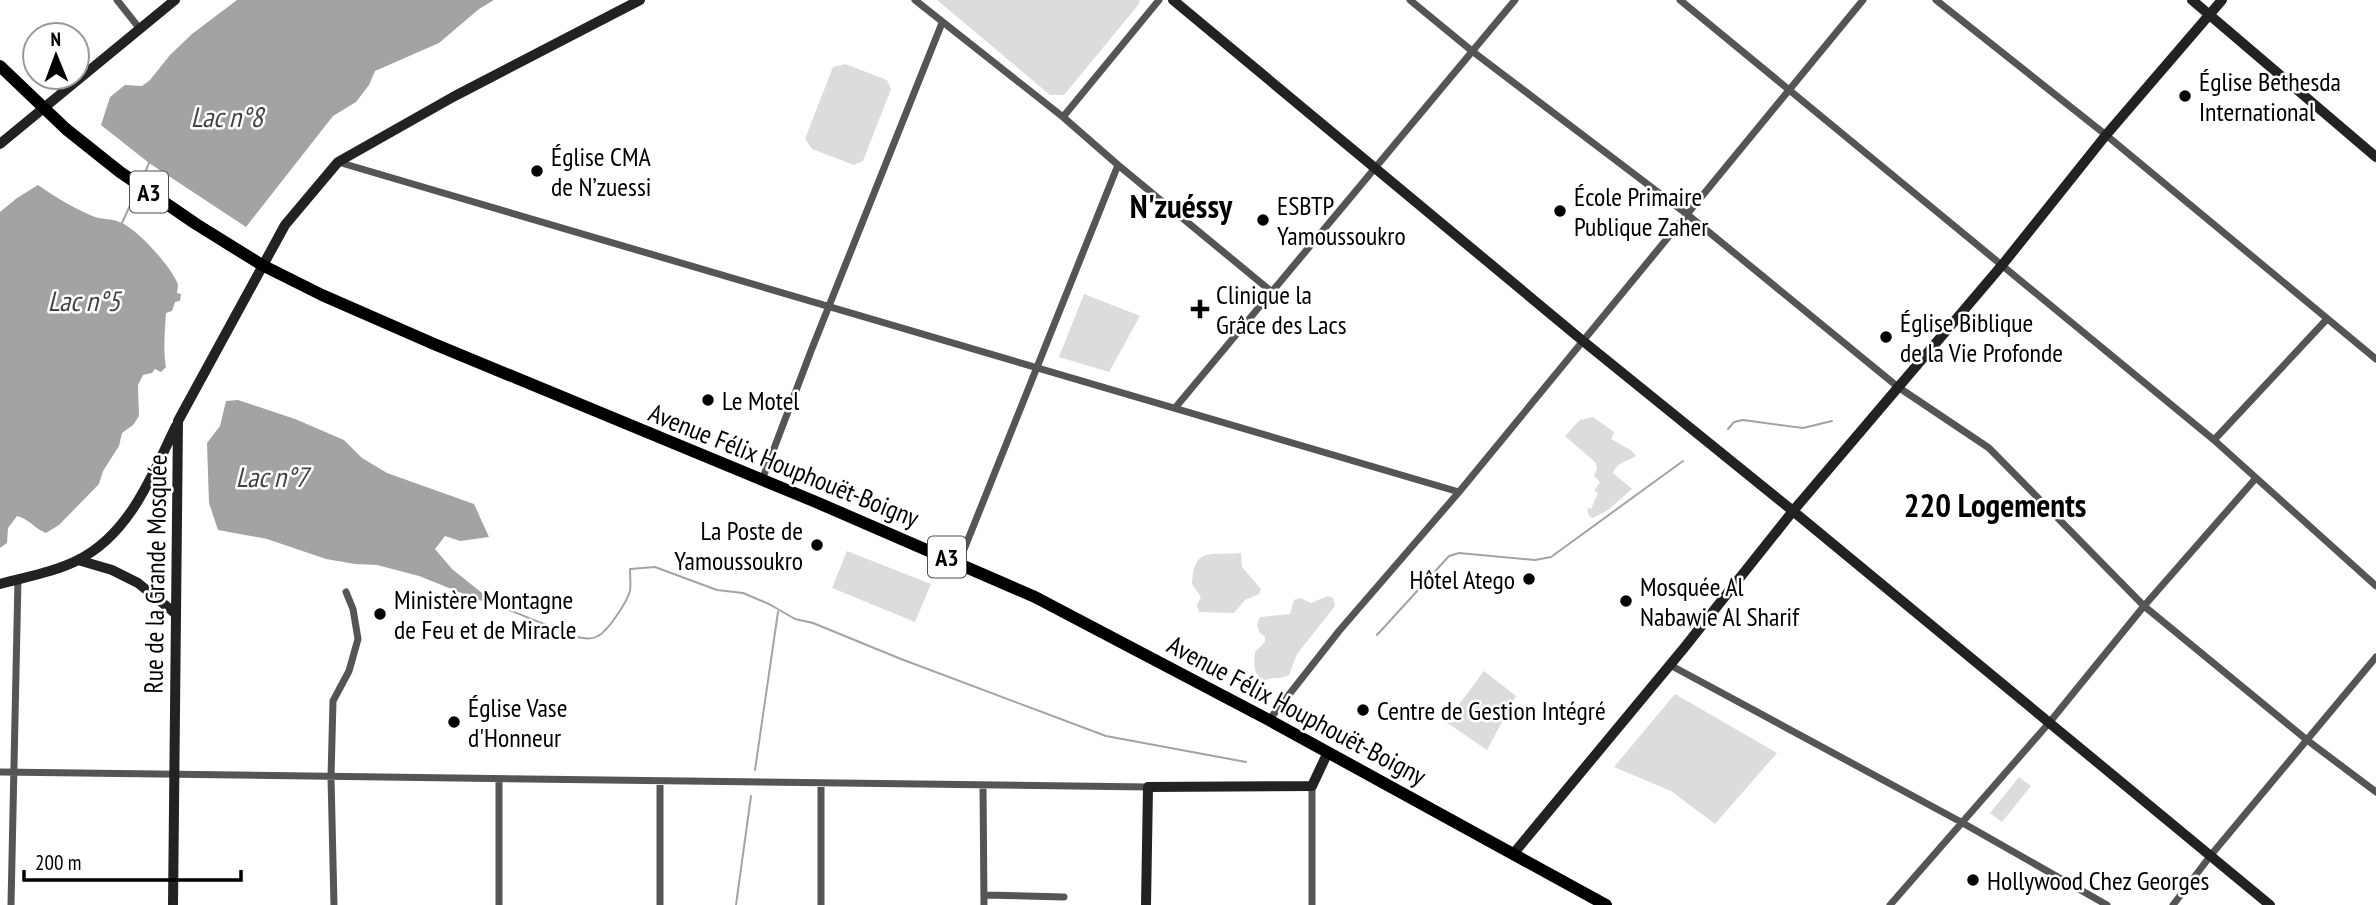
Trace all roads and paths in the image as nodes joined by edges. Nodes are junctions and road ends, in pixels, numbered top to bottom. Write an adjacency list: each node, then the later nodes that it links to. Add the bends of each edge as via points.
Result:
1 (117, 0): 16 (street)
2 (175, 0): 16 (street)
3 (640, 0): 25 (street)
4 (915, 0): 15 (street)
5 (1159, 0): 21 (street)
6 (1173, 0): 27 (street)
7 (1410, 0): 17 (street)
8 (1515, 0): 17 (street)
9 (1680, 0): 19 (street)
10 (1863, 0): 19 (street)
11 (1936, 0): 22 (street)
12 (2192, 0): 14 (street)
13 (2222, 0): 14 (street)
14 (2209, 15): 22 (street); 24 (street)
15 (942, 23): 21 (street); 32 (street)
16 (140, 29): 20 (street)
17 (1472, 51): 27 (street); 28 (street)
18 (0, 66): 20 (highway, Avenue Félix Houphouët-Boigny / A3)
19 (1789, 89): 28 (street); 29 (street)
20 (44, 108): 23 (street); 30 (highway, Avenue Félix Houphouët-Boigny / A3, via 120,172)
21 (1063, 117): 26 (street)
22 (2106, 135): 29 (street); 33 (street)
23 (0, 144)
24 (2376, 157)
25 (338, 162): 30 (street, Rue de la Grande Mosquée, via 285,225); 32 (street)
26 (1118, 165): 31 (street); 36 (street)
27 (1376, 167): 31 (street); 34 (street)
28 (1688, 215): 34 (street); 37 (street)
29 (2003, 264): 37 (street); 40 (street)
30 (262, 265): 39 (street, Rue de la Grande Mosquée); 42 (highway, Avenue Félix Houphouët-Boigny / A3, via 434,344)
31 (1272, 292): 38 (street)
32 (829, 307): 36 (street); 42 (street)
33 (2327, 319): 35 (street); 40 (street)
34 (1583, 341): 43 (street); 44 (street)
35 (2376, 359)
36 (1036, 368): 38 (street); 46 (street)
37 (1898, 387): 44 (street); 51 (street, via 1989,448)
38 (1175, 408): 43 (street)
39 (178, 421): 45 (street, via 127,517 116,532); 52 (street, Rue de la Grande Mosquée)
40 (2214, 440): 41 (street)
41 (2256, 478): 49 (street); 51 (street)
42 (762, 480): 46 (highway, Avenue Félix Houphouët-Boigny / A3)
43 (1459, 492): 55 (street)
44 (1793, 511): 54 (street); 56 (street)
45 (78, 560): 47 (street); 52 (street, via 138,583)
46 (959, 562): 55 (highway, Avenue Félix Houphouët-Boigny / A3)
47 (18, 579): 48 (street); 60 (street)
48 (0, 584)
49 (2376, 586)
50 (346, 592): 62 (street, via 354,609 358,639 349,671 333,701)
51 (2144, 606): 56 (street); 57 (street)
52 (176, 614): 61 (street, Rue de la Grande Mosquée)
53 (2376, 657): 57 (street)
54 (1670, 665): 70 (street); 71 (street)
55 (1269, 720): 58 (highway, Avenue Félix Houphouët-Boigny / A3)
56 (2049, 723): 70 (street); 72 (street)
57 (2307, 740): 69 (street); 72 (street)
58 (1328, 752): 67 (street); 71 (highway, Avenue Félix Houphouët-Boigny / A3)
59 (0, 772): 60 (street)
60 (14, 772): 61 (street); 75 (street)
61 (174, 775): 62 (street); 76 (street, Rue de la Grande Mosquée)
62 (331, 777): 63 (street); 77 (street)
63 (499, 780): 64 (street); 78 (street)
64 (660, 782): 65 (street); 79 (street)
65 (821, 784): 66 (street); 80 (street)
66 (983, 785): 68 (street); 73 (street)
67 (1311, 786): 68 (street); 83 (street)
68 (1148, 787): 82 (street)
69 (2376, 792)
70 (1961, 822): 85 (street); 86 (street)
71 (1514, 853): 84 (highway, Avenue Félix Houphouët-Boigny / A3)
72 (2211, 855): 87 (street); 88 (street)
73 (984, 895): 74 (street); 81 (street)
74 (1064, 897)
75 (11, 905)
76 (173, 905)
77 (334, 905)
78 (499, 905)
79 (660, 905)
80 (821, 905)
81 (984, 905)
82 (1146, 905)
83 (1312, 905)
84 (1606, 905)
85 (1890, 905)
86 (2106, 905)
87 (2173, 905)
88 (2270, 905)

